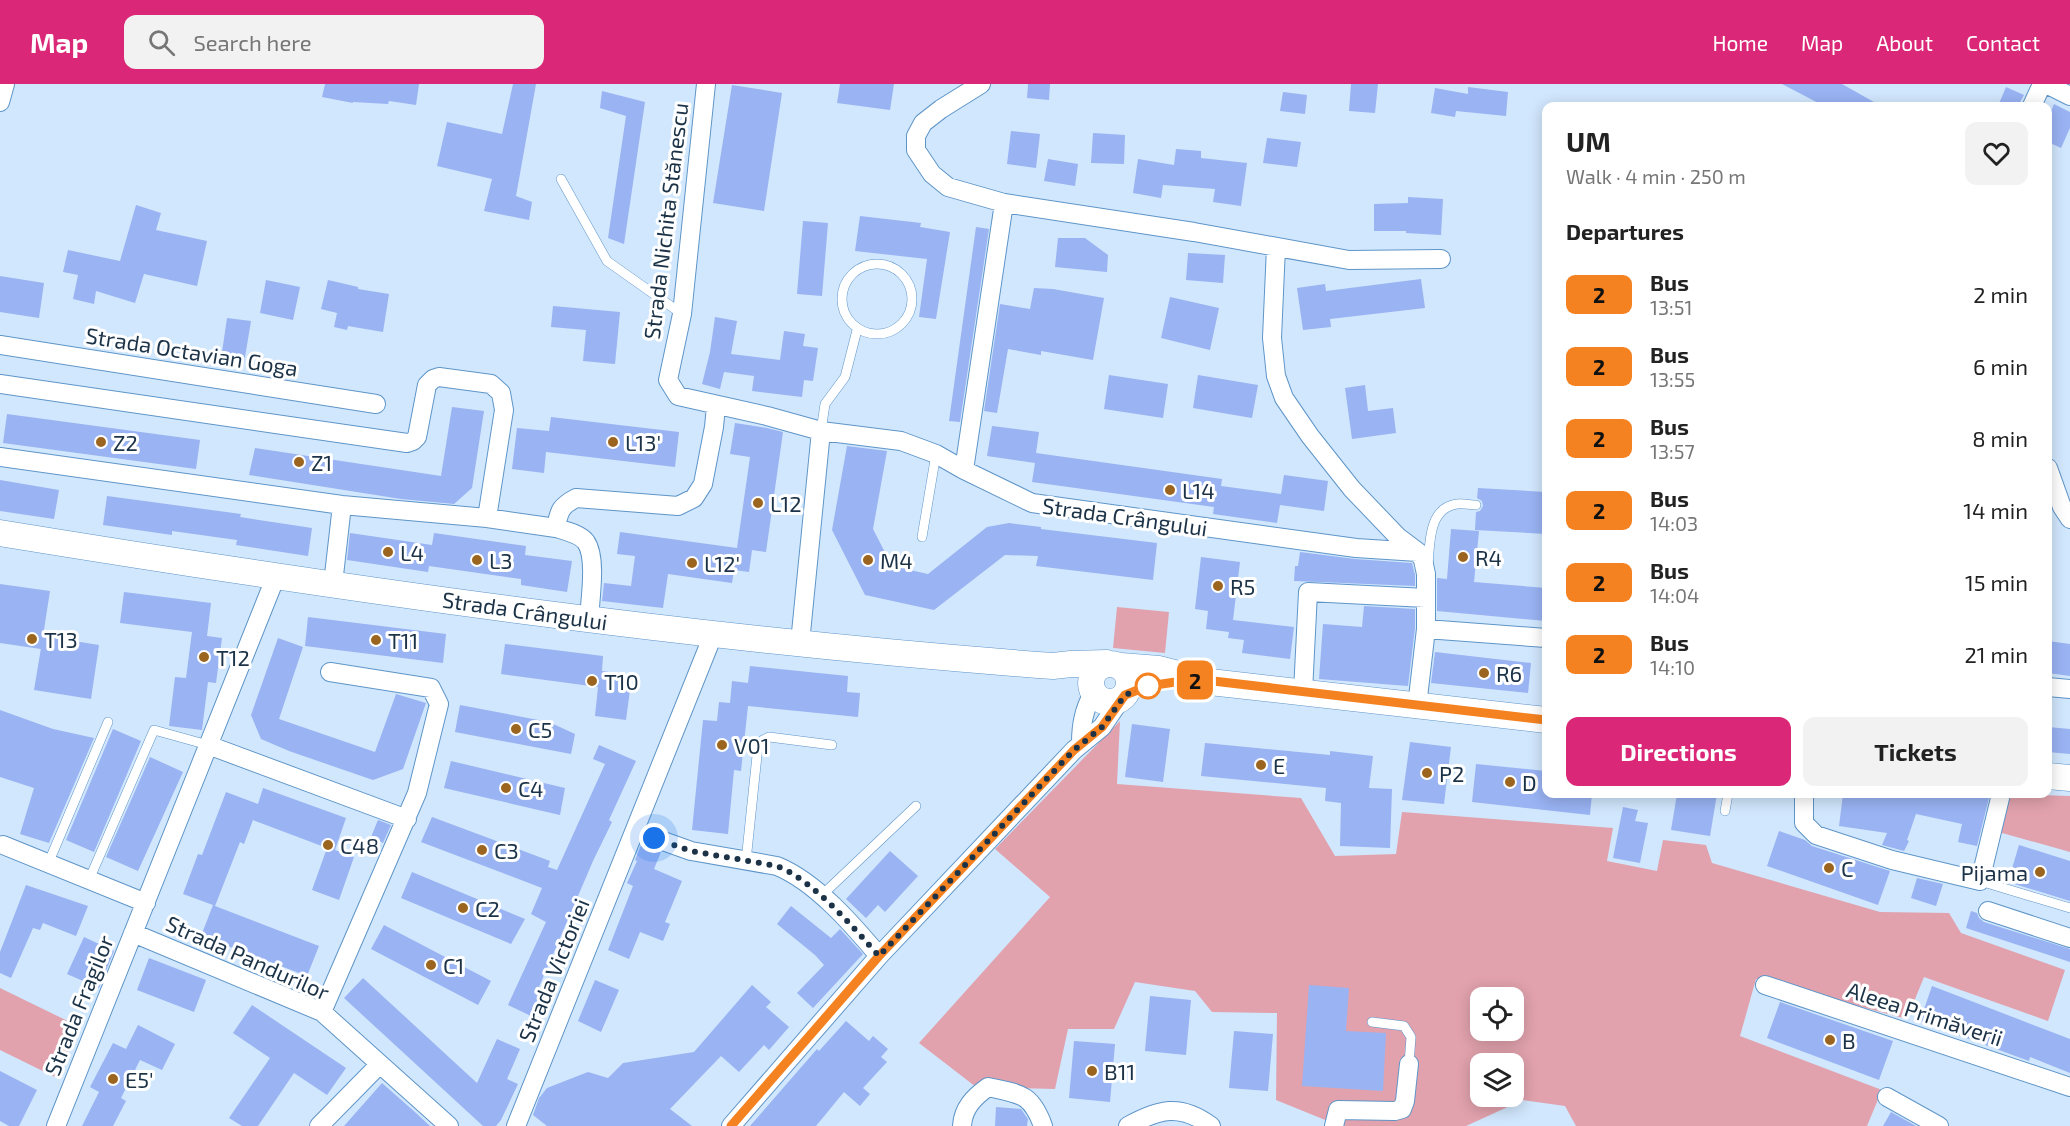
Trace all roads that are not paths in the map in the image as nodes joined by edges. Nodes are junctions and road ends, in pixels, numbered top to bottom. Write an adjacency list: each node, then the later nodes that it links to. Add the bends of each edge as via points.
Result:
1 (5, 84): 6 (street)
2 (706, 84): 12 (street, Strada Nichita Stănescu)
3 (981, 84): 9 (street, via 923,123 916,136 916,150 932,174 948,187)
4 (2044, 84): 5 (street); 7 (street)
5 (2070, 96)
6 (0, 102)
7 (2034, 102)
8 (561, 178): 12 (lane, via 607,261)
9 (1004, 204): 10 (street); 21 (street)
10 (1276, 247): 11 (street, via 1349,260); 30 (street, via 1272,338 1276,376 1284,398 1352,489)
11 (1441, 259)
12 (682, 314): 17 (street, Strada Nichita Stănescu, via 668,380 678,396)
13 (857, 330): 13 (lane, via 879,336 900,328 912,309 911,286 897,269 875,263 854,271 848,280 842,290 843,312); 18 (lane, via 845,377 825,404)
14 (0, 345): 16 (street, Strada Octavian Goga)
15 (0, 384): 25 (street, via 406,443 417,437 427,385 433,379 491,384 501,393 504,410)
16 (376, 404)
17 (716, 405): 18 (street, Strada Nichita Stănescu); 27 (street, via 703,484 694,498 678,506 576,498 558,512)
18 (821, 431): 19 (street, Strada Nichita Stănescu, via 901,441); 38 (street)
19 (936, 454): 21 (street, Strada Crângului); 29 (lane)
20 (0, 457): 23 (street)
21 (964, 470): 30 (street, Strada Crângului, via 1032,503 1344,547)
22 (2052, 479): 26 (street)
23 (342, 505): 25 (street); 32 (street)
24 (1476, 505): 33 (lane, via 1455,504 1438,515 1431,529)
25 (487, 518): 27 (street)
26 (2070, 519)
27 (556, 528): 34 (street, via 578,535 587,543 592,561)
28 (0, 533): 31 (main road, Strada Crângului)
29 (922, 537)
30 (1418, 552): 33 (street, via 1426,574)
31 (276, 576): 32 (main road, Strada Crângului); 52 (street, Strada Fragilor)
32 (333, 584): 34 (main road, Strada Crângului)
33 (1426, 598): 35 (street); 46 (street, via 1308,592)
34 (589, 619): 36 (main road, Strada Crângului)
35 (1426, 628): 37 (street); 48 (street)
36 (713, 635): 38 (main road, Strada Crângului); 62 (street, Strada Victoriei)
37 (1542, 638)
38 (800, 643): 40 (main road, Strada Crângului)
39 (1114, 665): 40 (main road, Strada Crângului); 42 (main road, Strada Crângului, via 1159,669); 45 (main road, via 1096,669); 47 (main road, via 1125,670 1129,680)
40 (1053, 666): 45 (main road, Strada Crângului)
41 (330, 672): 61 (street, via 431,688 439,704)
42 (1196, 679): 46 (main road); 47 (main road, via 1148,686)
43 (2052, 687): 44 (street)
44 (2070, 689)
45 (1092, 690): 47 (main road, via 1100,700 1110,703); 51 (street, via 1081,725)
46 (1303, 692): 48 (main road)
47 (1123, 697): 51 (street, via 1102,727)
48 (1417, 706): 49 (main road)
49 (1542, 720)
50 (108, 722): 65 (lane)
51 (1081, 743): 74 (street)
52 (208, 745): 61 (street); 66 (lane, via 154,730); 69 (street, Strada Fragilor)
53 (832, 745): 64 (lane, via 770,737 758,746)
54 (2052, 776): 55 (main road)
55 (2070, 778)
56 (1727, 798): 60 (lane)
57 (1804, 798): 67 (street, via 1804,823 1815,835 1892,860)
58 (2000, 798): 67 (street)
59 (916, 806): 68 (lane)
60 (1725, 811)
61 (407, 819): 76 (street)
62 (634, 831): 64 (street, via 691,851); 86 (street, Strada Victoriei)
63 (3, 845): 65 (street)
64 (746, 861): 68 (street, via 787,870)
65 (48, 864): 66 (street)
66 (89, 880): 69 (street)
67 (1980, 881): 70 (lane)
68 (821, 896): 74 (street)
69 (146, 903): 72 (street, Strada Fragilor)
70 (2070, 908)
71 (1988, 911): 73 (street)
72 (133, 933): 76 (street, Strada Pandurilor); 83 (street, Strada Fragilor)
73 (2070, 938)
74 (879, 956): 87 (street)
75 (1764, 985): 80 (street, Aleea Primăverii)
76 (322, 1012): 79 (street, Strada Pandurilor)
77 (1372, 1022): 78 (lane, via 1404,1026 1411,1037)
78 (1409, 1064): 91 (street, via 1402,1109 1338,1110)
79 (379, 1065): 84 (street); 85 (street, Strada Pandurilor)
80 (2070, 1087)
81 (1887, 1097): 92 (street)
82 (1206, 1125): 90 (street, via 1188,1113 1164,1110)
83 (56, 1126)
84 (319, 1126)
85 (449, 1126)
86 (516, 1126)
87 (731, 1126)
88 (962, 1126): 89 (street, via 973,1097 988,1087 1025,1096 1037,1110)
89 (1043, 1126)
90 (1128, 1126)
91 (1334, 1126)
92 (1939, 1126)

